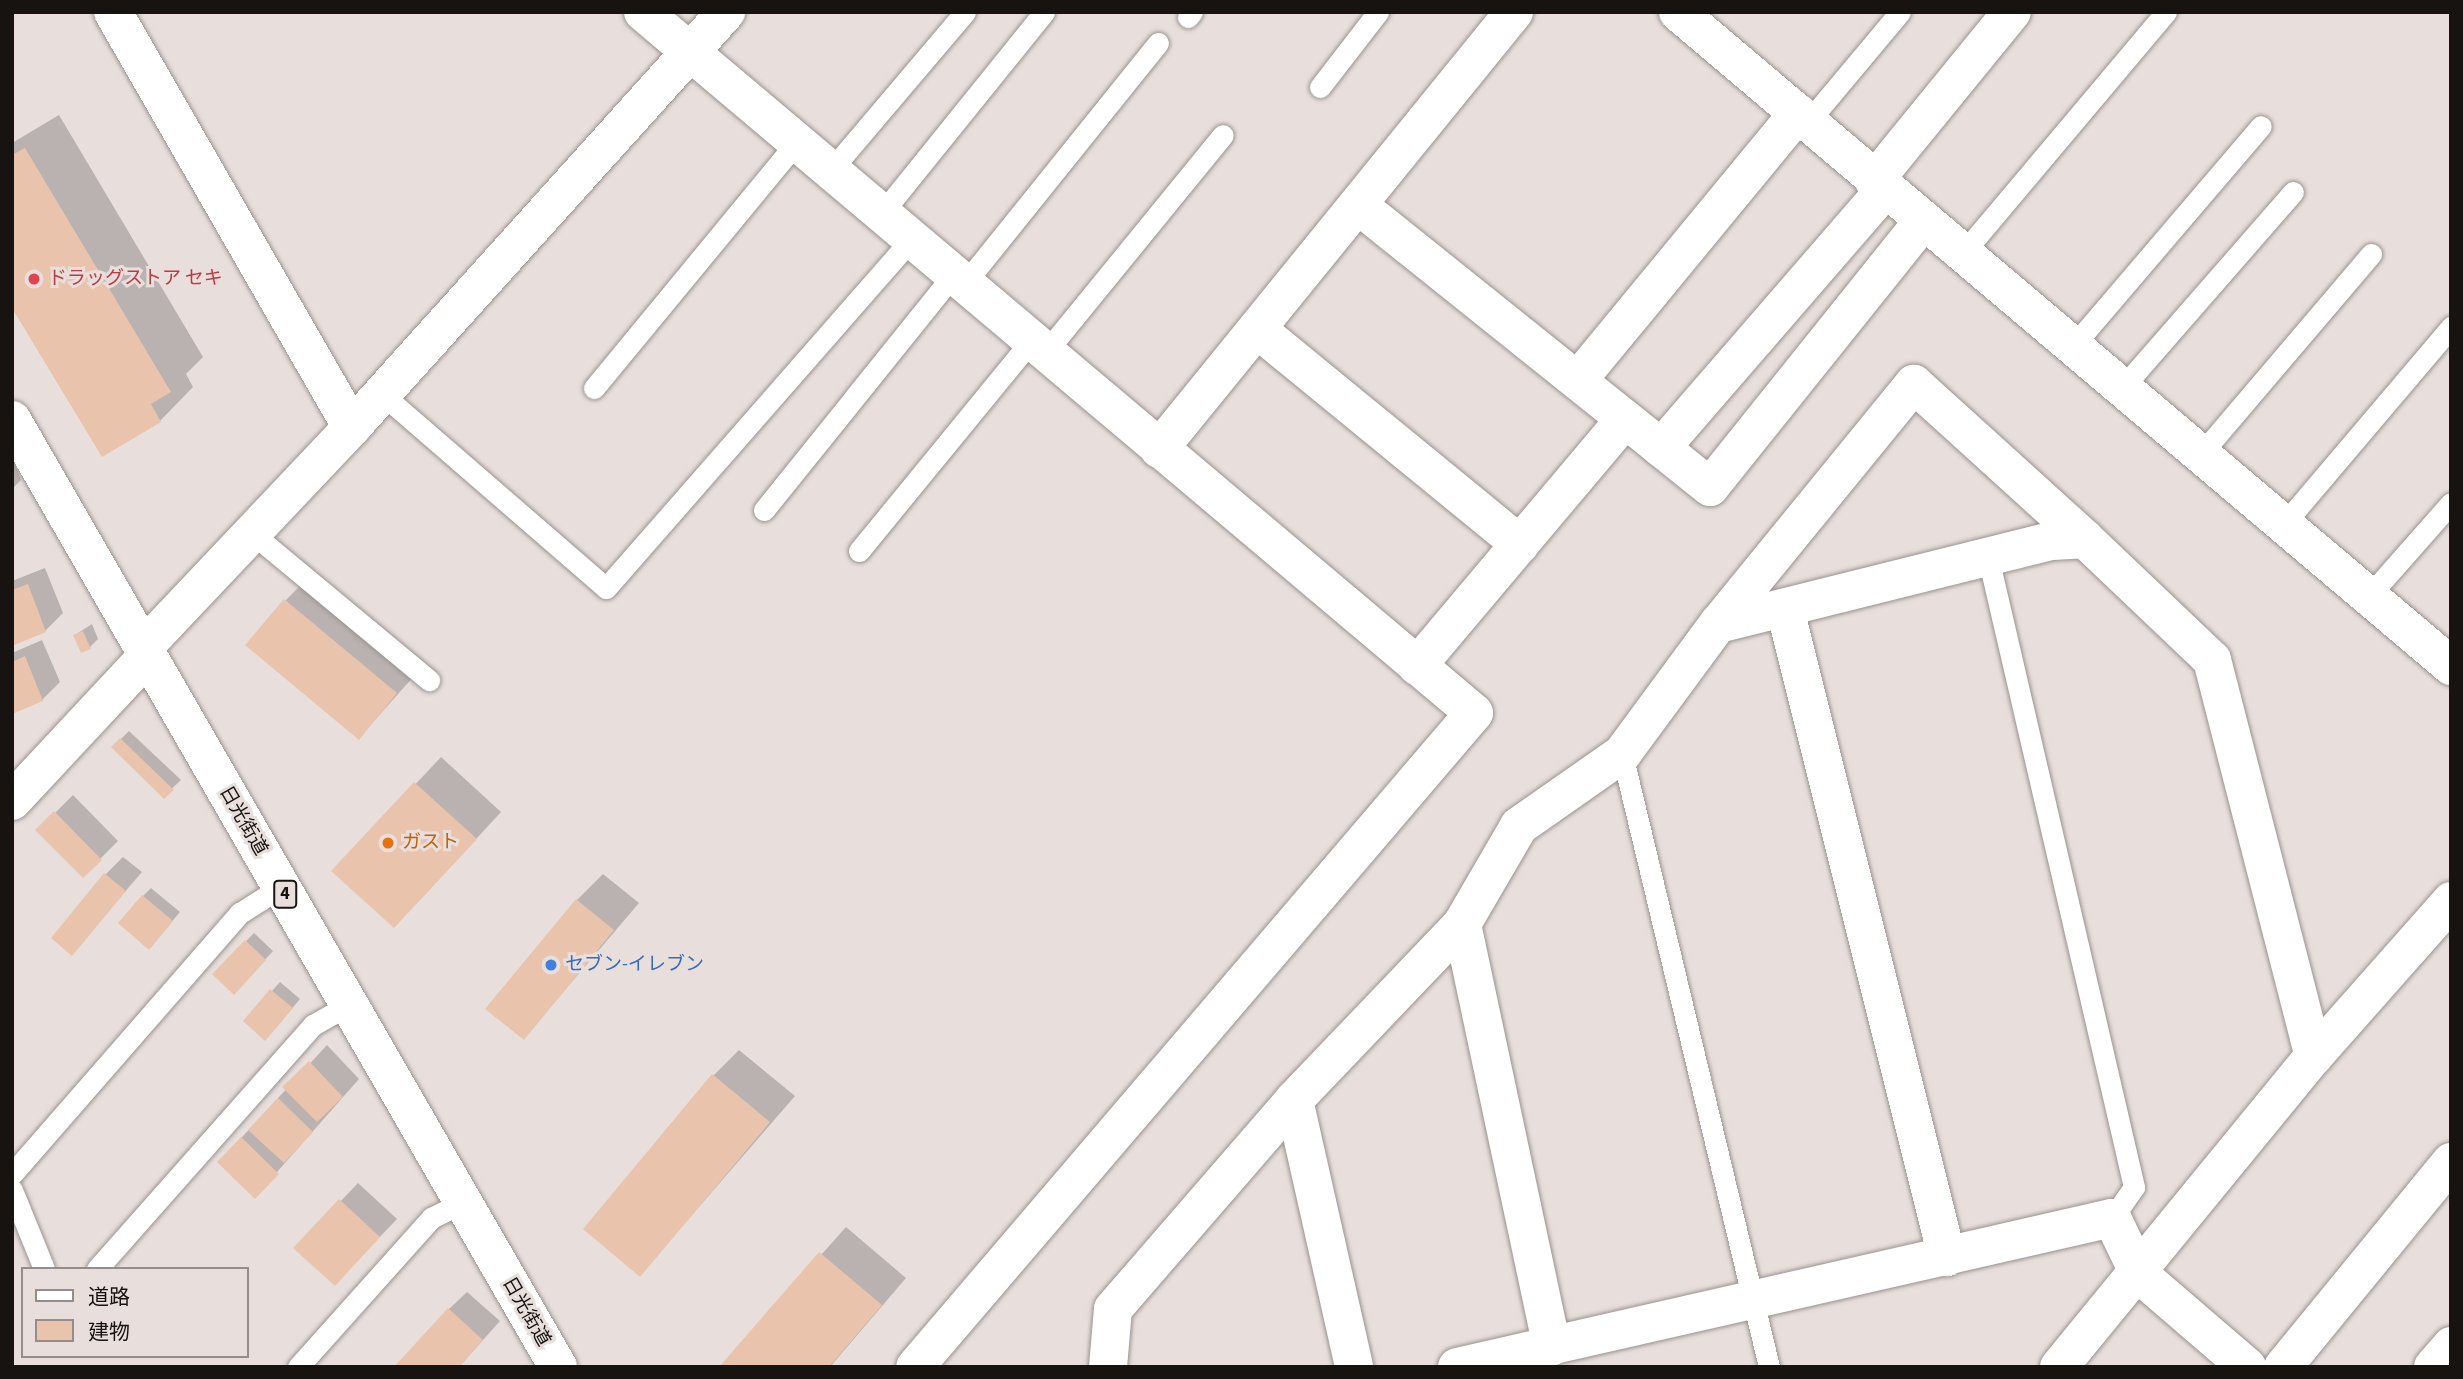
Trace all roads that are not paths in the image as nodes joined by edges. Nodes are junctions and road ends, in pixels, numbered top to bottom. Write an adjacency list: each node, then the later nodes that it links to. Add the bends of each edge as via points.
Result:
1 (113, 12): 39 (main road)
2 (643, 12): 13 (main road)
3 (726, 12): 13 (main road)
4 (965, 12): 19 (lane)
5 (1045, 12): 23 (lane)
6 (1378, 12): 14 (lane)
7 (1514, 12): 22 (main road)
8 (1678, 12): 15 (main road)
9 (1900, 12): 15 (lane)
10 (2012, 12): 20 (main road)
11 (2166, 12): 26 (lane)
12 (1158, 43): 28 (lane)
13 (692, 52): 18 (main road); 36 (main road)
14 (1320, 87)
15 (1803, 118): 20 (main road); 33 (main road)
16 (2261, 126): 31 (lane)
17 (1223, 135): 32 (lane)
18 (797, 142): 19 (main road); 34 (lane)
19 (831, 170): 23 (main road)
20 (1879, 185): 24 (main road); 40 (main road)
21 (2293, 192): 35 (lane)
22 (1358, 205): 30 (main road); 33 (main road)
23 (882, 213): 25 (main road)
24 (1924, 220): 26 (main road); 40 (main road, via 1710,487)
25 (912, 239): 28 (main road); 36 (lane, via 606,588)
26 (1963, 254): 31 (main road)
27 (2371, 254): 42 (lane)
28 (959, 279): 32 (main road); 44 (lane)
29 (2451, 327): 45 (lane)
30 (1256, 329): 41 (main road); 48 (main road)
31 (2073, 346): 35 (main road)
32 (1039, 347): 41 (main road); 49 (lane)
33 (1578, 380): 37 (main road)
34 (594, 388)
35 (2122, 388): 42 (main road)
36 (382, 394): 39 (main road)
37 (1625, 419): 40 (main road); 48 (main road)
38 (12, 420): 54 (main road, 日光街道 / 4)
39 (352, 427): 46 (main road)
40 (1661, 447)
41 (1160, 449): 56 (main road)
42 (2200, 455): 45 (main road)
43 (2451, 503): 51 (lane)
44 (764, 510)
45 (2283, 525): 51 (main road)
46 (253, 534): 54 (main road, via 145,646); 57 (lane)
47 (2085, 539): 50 (main road, via 2051,541); 53 (main road, via 1914,384); 64 (main road, via 2212,660)
48 (1520, 544): 56 (main road)
49 (859, 551)
50 (1988, 557): 52 (main road); 70 (lane, via 2134,1187)
51 (2368, 597): 55 (main road)
52 (1785, 609): 53 (main road); 71 (main road)
53 (1718, 624): 58 (main road)
54 (146, 651): 59 (main road, via 147,656); 60 (main road, 日光街道 / 4)
55 (2449, 660)
56 (1417, 666): 80 (main road, via 1474,713)
57 (429, 680)
58 (1622, 754): 62 (main road, via 1519,826); 75 (lane)
59 (12, 801)
60 (281, 887): 63 (main road, 日光街道 / 4); 67 (lane, via 240,913)
61 (2451, 901): 64 (main road)
62 (1462, 925): 65 (main road); 77 (main road)
63 (350, 1004): 69 (main road, 日光街道 / 4); 73 (lane, via 313,1025)
64 (2314, 1056): 74 (main road)
65 (1294, 1100): 81 (main road, via 1113,1309); 82 (main road)
66 (2451, 1162): 87 (main road)
67 (12, 1174)
68 (12, 1190): 72 (lane)
69 (464, 1202): 78 (lane, via 431,1219); 79 (main road, 日光街道 / 4)
70 (2112, 1219): 71 (main road); 74 (main road)
71 (1947, 1257): 75 (main road)
72 (43, 1267)
73 (99, 1267)
74 (2138, 1274): 85 (main road); 86 (main road)
75 (1756, 1300): 77 (main road); 84 (lane)
76 (2451, 1346): 88 (main road)
77 (1544, 1357): 83 (main road)
78 (298, 1367)
79 (558, 1367)
80 (915, 1367)
81 (1108, 1367)
82 (1354, 1367)
83 (1457, 1367)
84 (1769, 1367)
85 (2059, 1367)
86 (2247, 1367)
87 (2283, 1367)
88 (2433, 1367)

